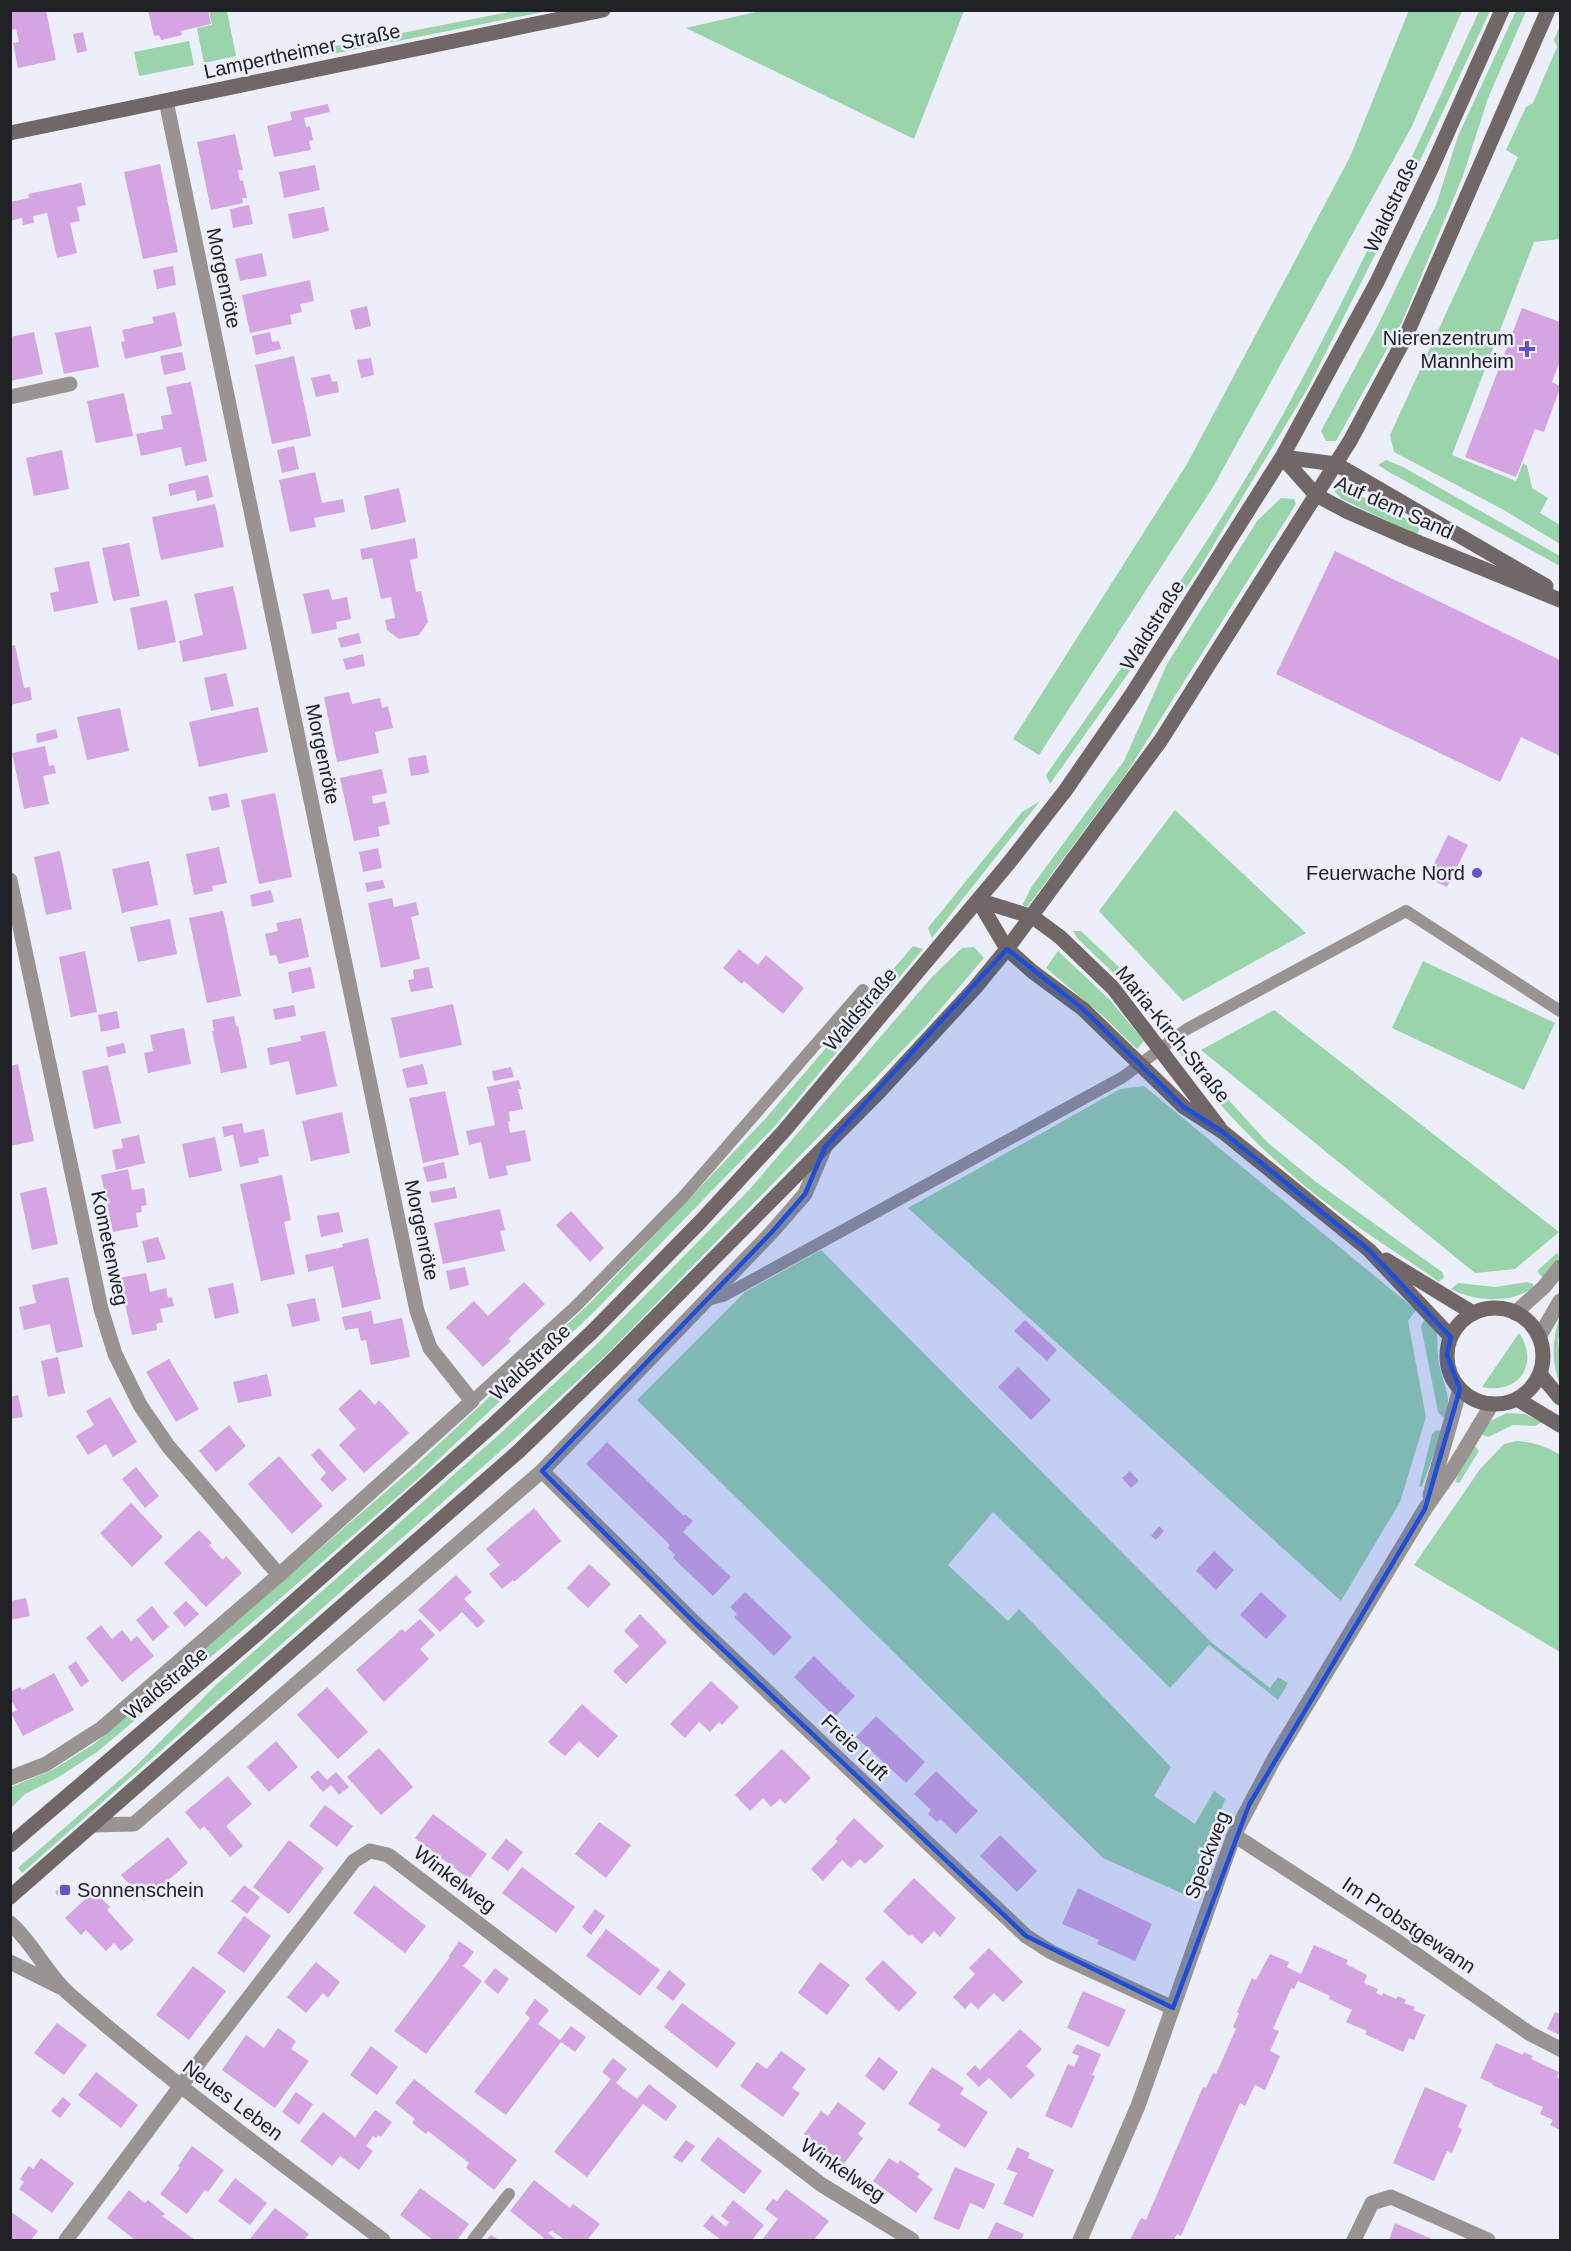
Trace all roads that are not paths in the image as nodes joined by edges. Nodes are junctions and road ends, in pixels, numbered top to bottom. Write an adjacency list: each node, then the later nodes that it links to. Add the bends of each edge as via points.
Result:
1 (603, 10): 4 (main road, Lampertheimer Straße)
2 (1502, 10): 8 (main road, Waldstraße, via 1377,282)
3 (1548, 10): 9 (main road, via 1405,338)
4 (166, 101): 5 (main road, Lampertheimer Straße); 35 (street, Morgenröte, via 417,1311 430,1348)
5 (10, 133)
6 (70, 384): 7 (street)
7 (10, 397)
8 (1282, 457): 9 (main road, Auf dem Sand); 10 (main road, Auf dem Sand); 14 (main road, Waldstraße, via 1132,694 1065,790)
9 (1336, 464): 10 (main road); 11 (main road, Auf dem Sand)
10 (1316, 495): 12 (main road, Auf dem Sand, via 1405,537); 15 (main road, via 1161,740)
11 (1560, 594)
12 (1560, 600)
13 (10, 880): 40 (street, Kometenweg, via 100,1309 115,1354 140,1405 168,1446)
14 (978, 900): 15 (main road, Maria-Kirch-Straße); 16 (main road, Maria-Kirch-Straße); 44 (main road, Waldstraße, via 784,1131 592,1332 257,1634)
15 (1032, 917): 16 (main road); 19 (main road, Maria-Kirch-Straße, via 1060,937 1113,988)
16 (1007, 949): 20 (main road, Maria-Kirch-Straße, via 1083,1009); 22 (main road)
17 (862, 990): 35 (lane, Waldstraße, via 683,1197 576,1306)
18 (1560, 1011): 19 (lane, via 1406,910)
19 (1160, 1048): 20 (lane); 21 (main road, Maria-Kirch-Straße)
20 (1139, 1065): 21 (main road, Maria-Kirch-Straße, via 1184,1107); 25 (lane, via 836,1236 723,1296)
21 (1223, 1132): 23 (main road, Maria-Kirch-Straße)
22 (825, 1147): 25 (street, via 805,1194); 42 (main road, via 519,1451)
23 (1369, 1250): 28 (main road, Maria-Kirch-Straße); 29 (main road, Maria-Kirch-Straße)
24 (1560, 1267): 27 (street)
25 (707, 1300): 38 (street)
26 (1560, 1301): 30 (street)
27 (1515, 1312): 28 (main road, via 1501,1308); 30 (main road, via 1530,1323)
28 (1473, 1313): 29 (main road)
29 (1451, 1337): 32 (main road, via 1447,1355 1450,1374)
30 (1539, 1337): 31 (main road, via 1543,1349)
31 (1540, 1374): 33 (main road); 34 (main road, via 1531,1389)
32 (1460, 1389): 36 (main road, via 1475,1400); 39 (street, Speckweg)
33 (1560, 1398)
34 (1517, 1399): 36 (main road); 37 (main road)
35 (472, 1401): 40 (street, Waldstraße)
36 (1491, 1404): 39 (street, Speckweg)
37 (1560, 1425)
38 (542, 1471): 42 (street, via 134,1824); 49 (street, Freie Luft, via 704,1632 1026,1936 1051,1952)
39 (1425, 1509): 43 (street, Speckweg, via 1274,1759)
40 (279, 1575): 41 (street, Waldstraße, via 102,1728 46,1764)
41 (10, 1778)
42 (93, 1825): 45 (main road)
43 (1234, 1835): 49 (street, Speckweg); 50 (street, Im Probstgewann, via 1394,1939 1528,2033)
44 (10, 1845)
45 (10, 1897)
46 (10, 1923): 48 (street, Neues Leben)
47 (10, 1962): 48 (street, Neues Leben)
48 (62, 1988): 51 (street, Neues Leben)
49 (1173, 2008): 57 (street, Speckweg, via 1138,2106)
50 (1560, 2049)
51 (180, 2087): 53 (street, Winkelweg); 54 (street, Neues Leben); 56 (street, Winkelweg, via 354,1861 370,1851 388,1855 822,2185)
52 (509, 2194): 55 (lane)
53 (66, 2241)
54 (383, 2241)
55 (473, 2241)
56 (912, 2241)
57 (1080, 2241)
58 (1354, 2241): 59 (street, via 1372,2203 1391,2197)
59 (1488, 2241)

